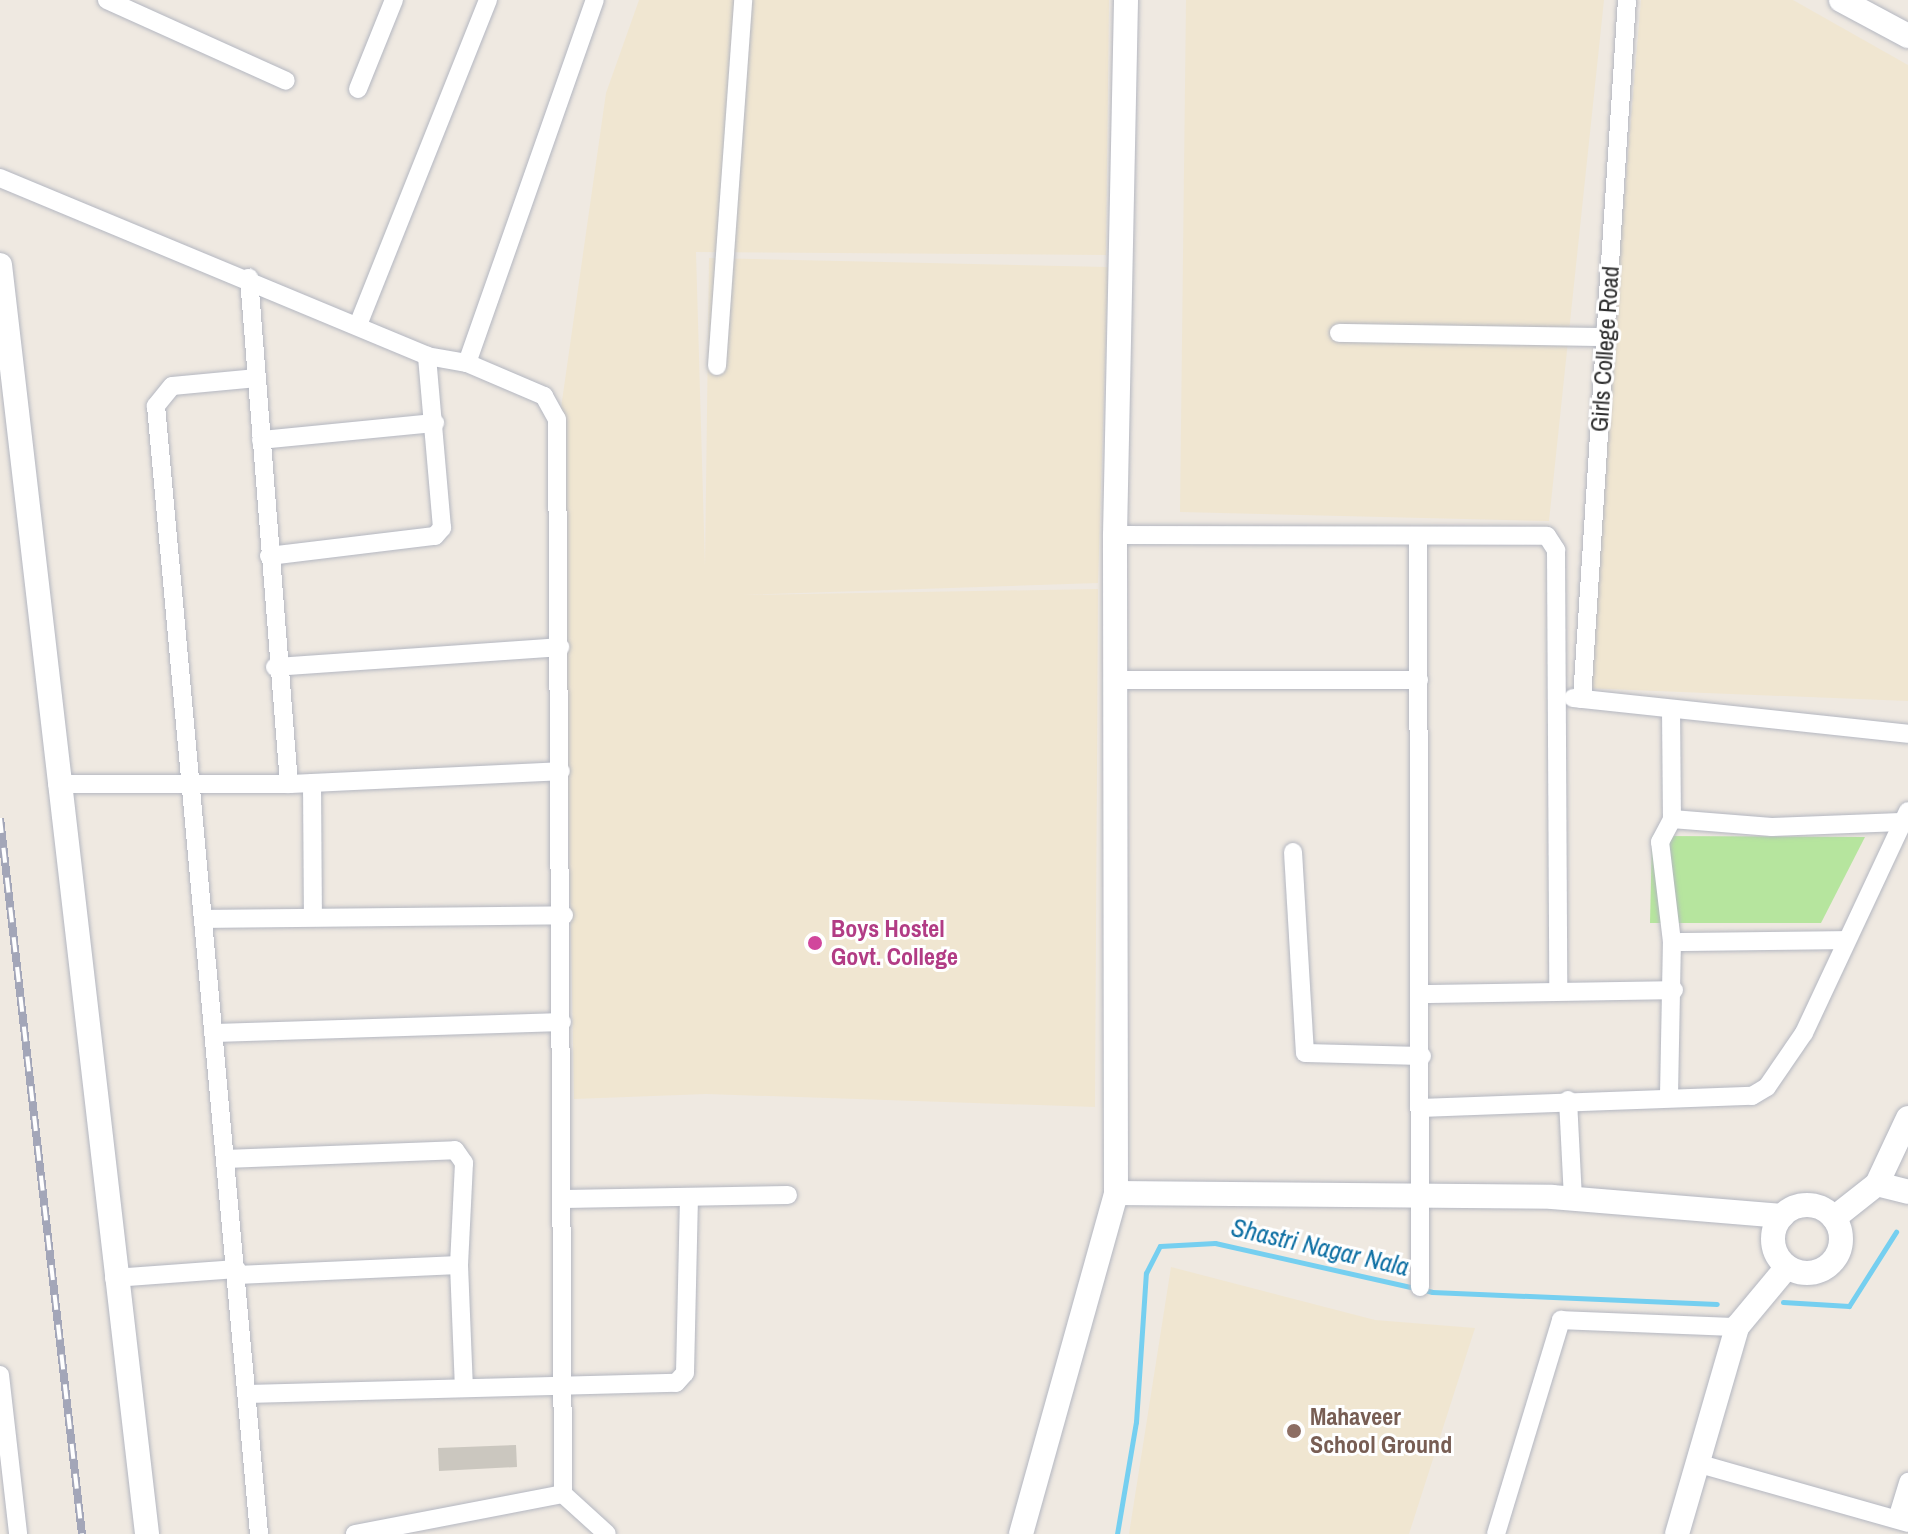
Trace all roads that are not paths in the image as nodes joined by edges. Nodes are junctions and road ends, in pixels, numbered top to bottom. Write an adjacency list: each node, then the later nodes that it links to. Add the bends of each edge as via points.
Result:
1 (107, 0): 10 (street)
2 (394, 0): 11 (street)
3 (488, 0): 15 (street)
4 (595, 0): 19 (street)
5 (743, 0): 20 (street)
6 (1126, 0): 24 (street)
7 (1627, 0): 17 (street, Girls College Road)
8 (1841, 0): 9 (street)
9 (1908, 36)
10 (286, 81)
11 (358, 89)
12 (0, 178): 14 (street)
13 (0, 265): 37 (street)
14 (249, 278): 15 (street); 21 (street)
15 (358, 325): 18 (street)
16 (1339, 333): 17 (street)
17 (1605, 337): 32 (street, Girls College Road)
18 (427, 356): 19 (street); 22 (street)
19 (467, 363): 27 (street, via 544,396 557,419)
20 (717, 366)
21 (257, 378): 23 (street); 38 (street, via 172,386 156,406)
22 (435, 423): 23 (street); 26 (street, via 444,516 435,536)
23 (261, 440): 26 (street)
24 (1115, 535): 25 (street); 29 (street)
25 (1418, 536): 30 (street); 31 (street, via 1547,536 1556,550)
26 (269, 556): 28 (street)
27 (560, 647): 28 (street); 35 (street)
28 (275, 667): 39 (street)
29 (1115, 680): 30 (street); 61 (street)
30 (1419, 680): 50 (street)
31 (1558, 696): 32 (street); 49 (street)
32 (1582, 699): 33 (street)
33 (1671, 709): 34 (street); 41 (street)
34 (1908, 734)
35 (561, 771): 36 (street); 43 (street)
36 (312, 783): 39 (street); 44 (street)
37 (57, 784): 38 (street); 72 (street)
38 (187, 784): 39 (street); 45 (street)
39 (289, 784)
40 (1905, 817): 41 (street, via 1772,827); 46 (street)
41 (1672, 819): 47 (street, via 1660,842)
42 (1293, 852): 53 (street, via 1305,1053)
43 (564, 915): 44 (street); 51 (street)
44 (313, 917): 45 (street)
45 (206, 919): 52 (street)
46 (1844, 940): 47 (street); 54 (street, via 1804,1033 1767,1087 1752,1096)
47 (1672, 942): 48 (street)
48 (1674, 990): 49 (street); 54 (street)
49 (1558, 991): 50 (street)
50 (1423, 994): 53 (street)
51 (562, 1022): 52 (street); 64 (street)
52 (216, 1033): 58 (street)
53 (1422, 1056): 56 (street)
54 (1669, 1095): 55 (street)
55 (1568, 1100): 56 (street); 65 (street)
56 (1420, 1108): 66 (street)
57 (1908, 1118): 59 (street)
58 (225, 1159): 69 (street, via 455,1150 464,1163); 71 (street)
59 (1877, 1184): 60 (street); 68 (street)
60 (1908, 1192)
61 (1116, 1193): 66 (street); 89 (street)
62 (788, 1195): 63 (street)
63 (689, 1197): 64 (street); 76 (street, via 685,1373 676,1383)
64 (564, 1199): 76 (street)
65 (1573, 1199): 66 (street); 67 (street)
66 (1418, 1200): 73 (street)
67 (1782, 1216): 68 (street, via 1814,1206); 70 (street, via 1774,1249)
68 (1834, 1218): 70 (street, via 1840,1249 1828,1267 1808,1274)
69 (459, 1265): 71 (street); 77 (street)
70 (1787, 1267): 74 (street)
71 (237, 1272): 72 (street); 78 (street)
72 (114, 1278): 85 (street)
73 (1420, 1287)
74 (1737, 1327): 79 (street); 90 (street, via 1561,1320)
75 (0, 1375): 84 (street)
76 (566, 1385): 77 (street); 81 (street)
77 (464, 1388): 78 (street)
78 (247, 1394): 86 (street)
79 (1700, 1464): 82 (street); 91 (street)
80 (1908, 1482): 82 (street)
81 (563, 1494): 83 (street); 88 (street)
82 (1903, 1521)
83 (454, 1525): 87 (street)
84 (18, 1534)
85 (147, 1534)
86 (259, 1534)
87 (355, 1534)
88 (607, 1534)
89 (1021, 1534)
90 (1496, 1534)
91 (1677, 1534)

